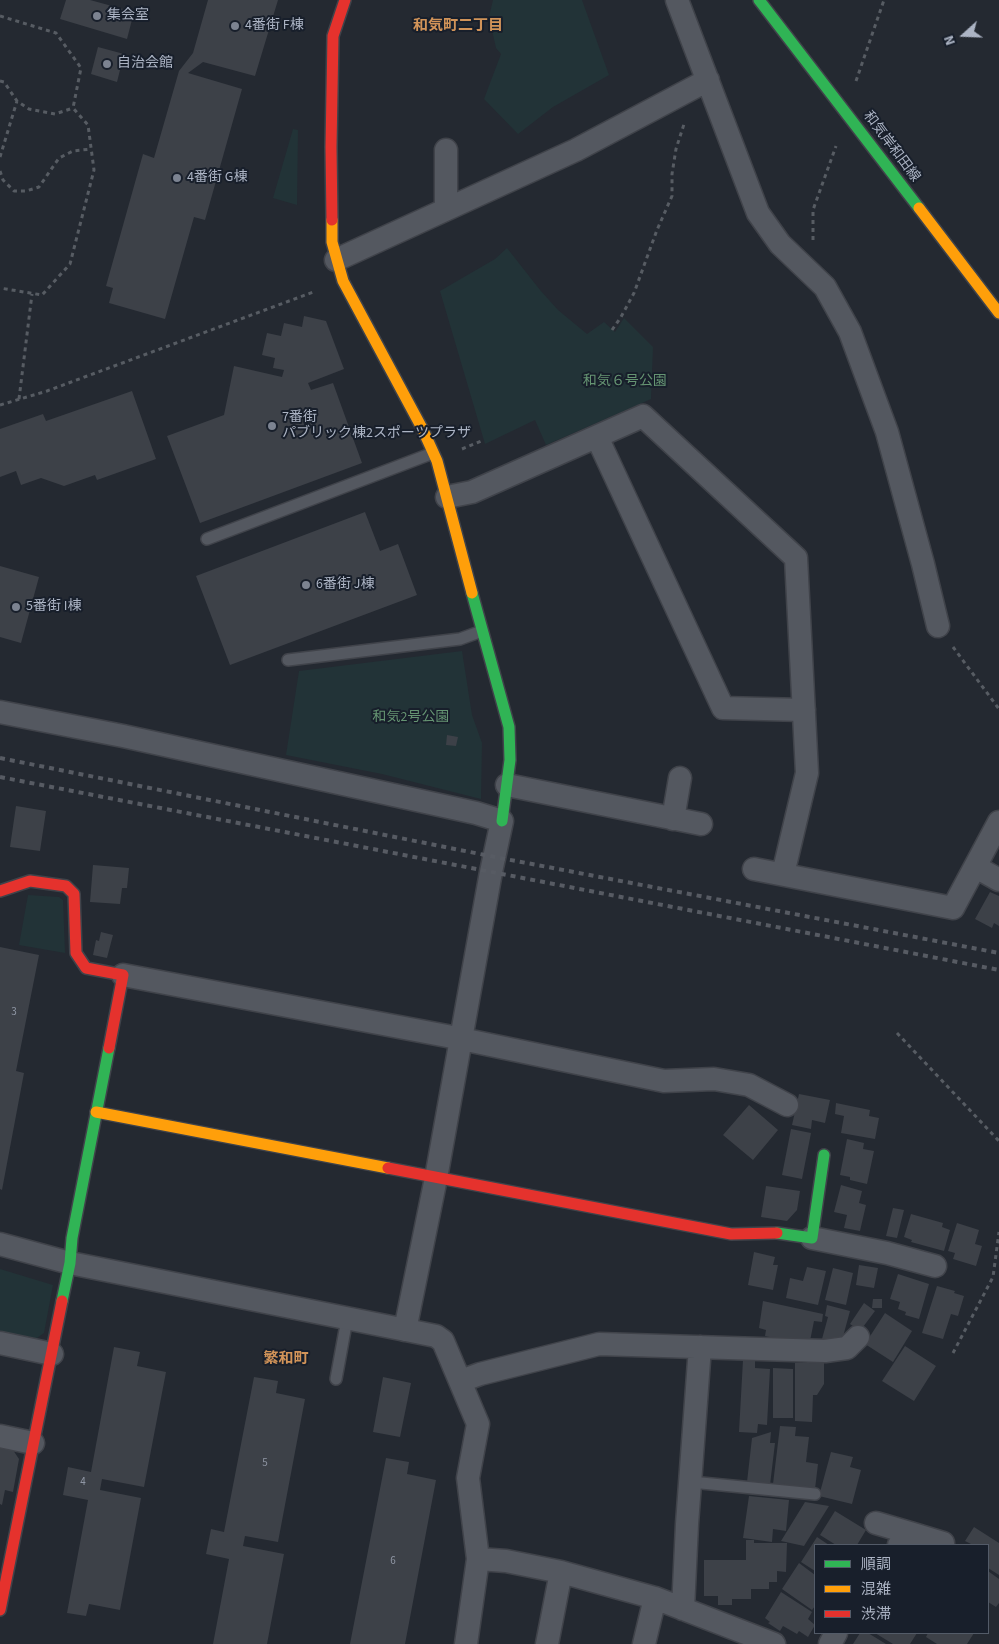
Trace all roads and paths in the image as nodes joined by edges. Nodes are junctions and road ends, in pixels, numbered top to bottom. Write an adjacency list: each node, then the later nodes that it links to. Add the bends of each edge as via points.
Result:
1 (345, 0): 19 (street, via 333,36 332,242)
2 (677, 0): 7 (street)
3 (759, 0): 11 (street, 和気岸和田線)
4 (884, 0): 8 (path)
5 (0, 16): 10 (path, via 56,32 81,68)
6 (0, 80): 9 (path)
7 (708, 80): 17 (street, via 576,150); 30 (street, via 758,213 780,244 825,287 850,332 887,432)
8 (856, 82)
9 (17, 101): 10 (path, via 29,109 55,114); 15 (path)
10 (73, 108): 13 (path, via 88,125)
11 (846, 112): 18 (path, via 813,210); 22 (street, 和気岸和田線)
12 (686, 117): 23 (path, via 676,149 672,196 634,293)
13 (91, 149): 16 (path, via 73,151 59,158 39,186 26,191 14,191 3,180); 21 (path, via 94,170 70,264 42,295)
14 (446, 150): 17 (street)
15 (0, 157)
16 (0, 171)
17 (446, 209): 19 (street)
18 (813, 247)
19 (340, 271): 24 (path); 27 (street)
20 (0, 288): 21 (path)
21 (32, 294): 24 (path)
22 (999, 313)
23 (612, 330)
24 (19, 399): 25 (path)
25 (0, 405)
26 (597, 437): 28 (street, via 472,492); 33 (street, via 723,708); 33 (street, via 643,416 796,558)
27 (433, 453): 28 (street); 29 (lane)
28 (447, 497): 31 (street)
29 (207, 539)
30 (938, 626): 34 (path)
31 (482, 631): 32 (lane, via 460,639); 37 (street, via 509,726)
32 (288, 660)
33 (804, 710): 44 (street, via 808,773)
34 (999, 710)
35 (0, 712): 39 (street, via 142,740)
36 (680, 778): 38 (street)
37 (507, 785): 38 (street); 39 (street)
38 (673, 819): 41 (street)
39 (502, 822): 49 (street)
40 (999, 822): 42 (street)
41 (700, 824)
42 (976, 867): 44 (street, via 953,908); 45 (street)
43 (754, 869): 44 (street)
44 (782, 874)
45 (999, 880)
46 (0, 891): 47 (street, via 30,881 66,886 74,894 76,953 86,968)
47 (123, 975): 49 (street); 51 (street)
48 (897, 1034): 52 (path)
49 (462, 1040): 50 (street, via 664,1081 714,1078 750,1085); 54 (street)
50 (787, 1106)
51 (96, 1112): 54 (street); 58 (street)
52 (999, 1141)
53 (824, 1155): 56 (street)
54 (436, 1178): 56 (street, via 731,1234 785,1233); 63 (street)
55 (999, 1232): 60 (path)
56 (812, 1238): 59 (street)
57 (0, 1244): 58 (street)
58 (70, 1264): 62 (street); 68 (street)
59 (935, 1266)
60 (993, 1277): 61 (path); 67 (path)
61 (999, 1278)
62 (347, 1319): 63 (street); 69 (lane)
63 (405, 1330): 70 (street, via 436,1336 443,1341)
64 (858, 1337): 66 (street, via 847,1348 825,1351)
65 (0, 1343): 68 (street)
66 (700, 1347): 70 (street, via 599,1344); 73 (street)
67 (954, 1353)
68 (52, 1354): 72 (street)
69 (336, 1379)
70 (461, 1381): 78 (street, via 478,1424 468,1478)
71 (0, 1436): 72 (street)
72 (33, 1443): 80 (street)
73 (691, 1482): 74 (lane); 82 (street)
74 (815, 1494)
75 (876, 1523): 76 (street)
76 (904, 1539): 77 (street)
77 (943, 1544)
78 (478, 1559): 79 (street); 84 (street)
79 (561, 1572): 81 (street); 85 (street)
80 (1, 1597)
81 (654, 1598): 82 (street); 86 (street)
82 (683, 1609): 83 (street)
83 (760, 1642)
84 (466, 1644)
85 (547, 1644)
86 (644, 1644)

